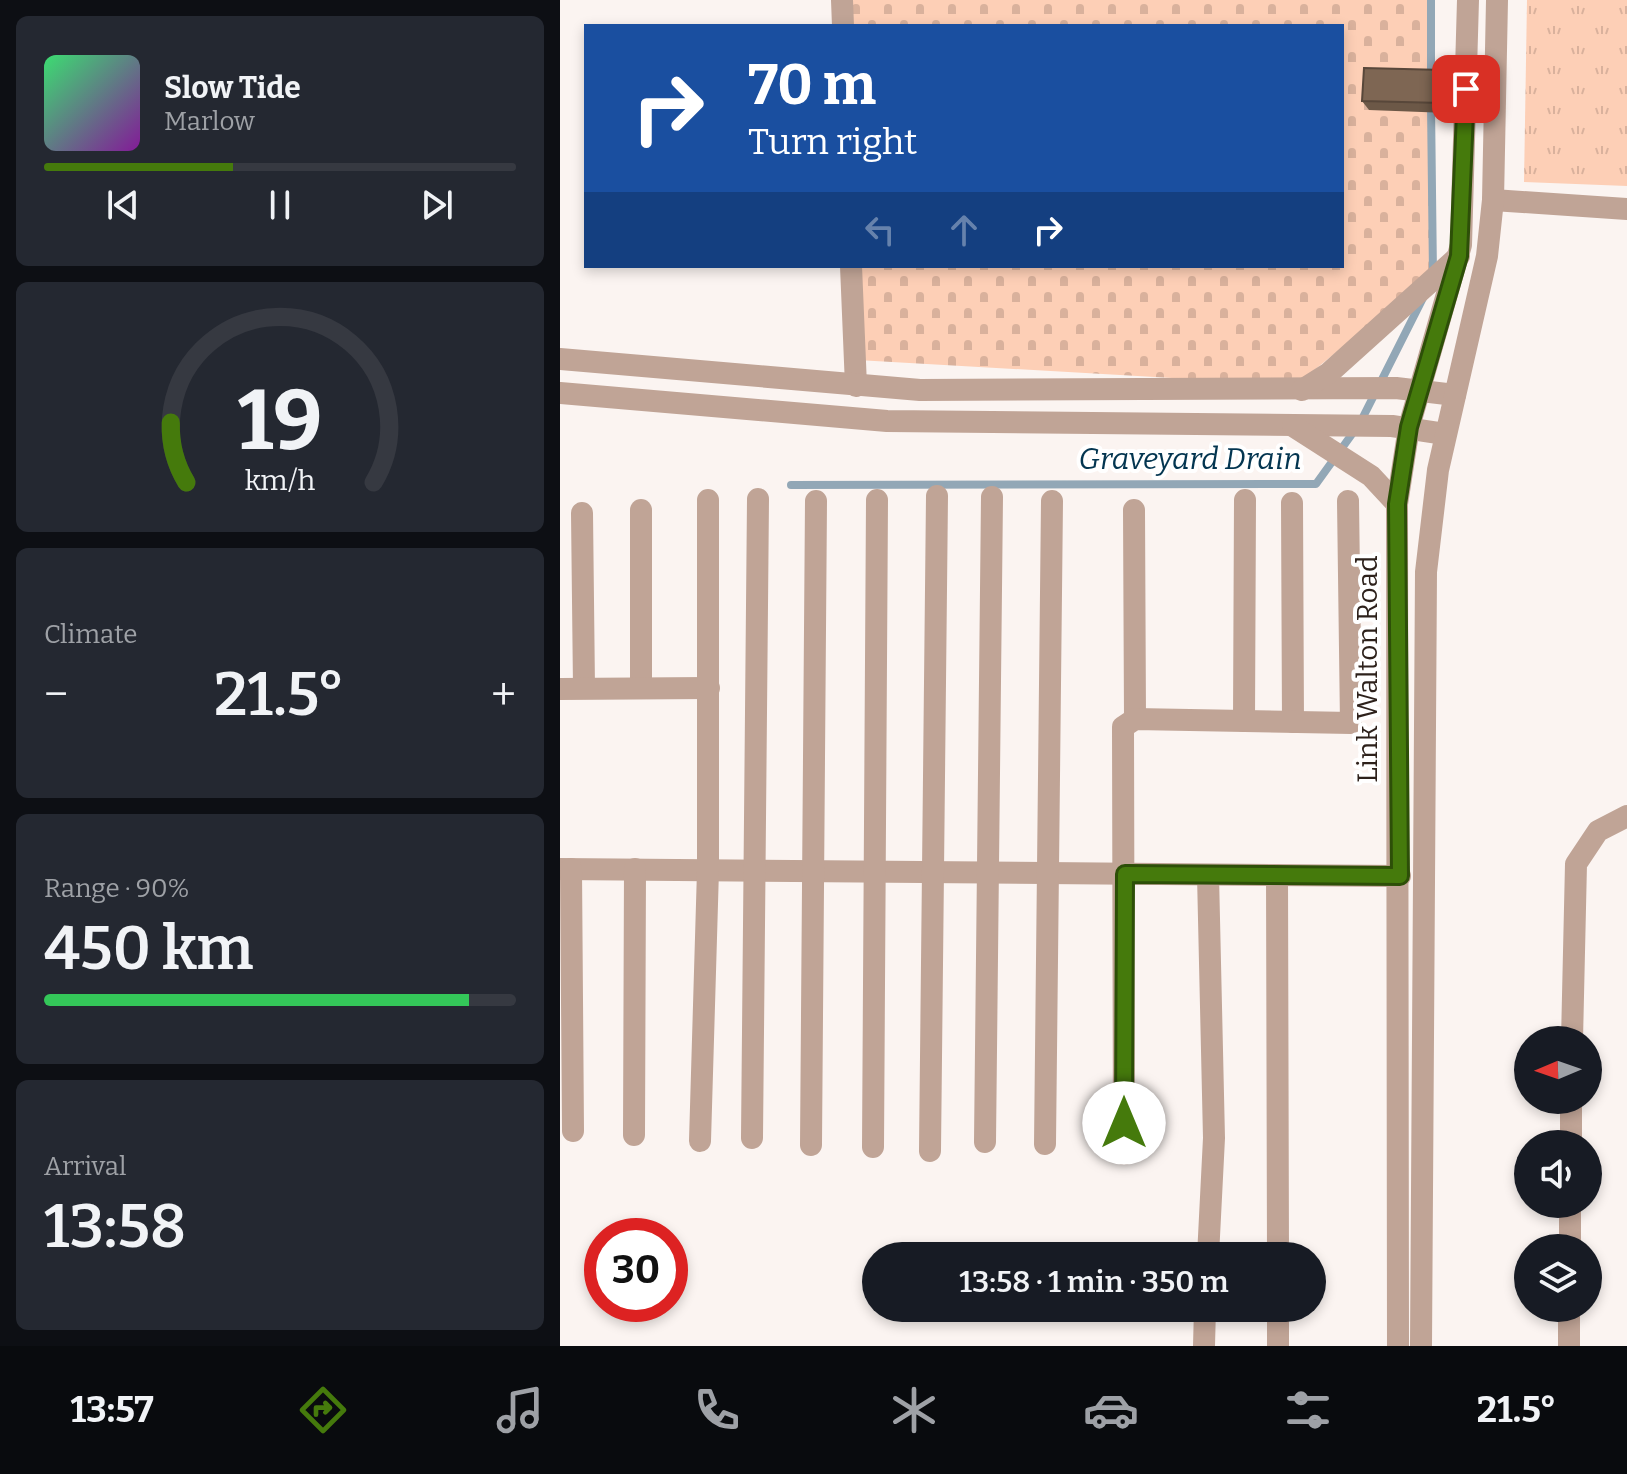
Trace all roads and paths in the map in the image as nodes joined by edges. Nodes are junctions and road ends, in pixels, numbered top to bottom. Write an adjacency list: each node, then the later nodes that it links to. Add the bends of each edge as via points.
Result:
1 (842, 0): 4 (street)
2 (1468, 0): 7 (street, Link Walton Road)
3 (1497, 0): 5 (street, Link Walton Road)
4 (843, 24)
5 (1493, 200): 6 (street); 14 (street, Link Walton Road, via 1487,256)
6 (1627, 209)
7 (1459, 256): 11 (street, Link Walton Road); 12 (street, via 1329,373)
8 (851, 268): 10 (street)
9 (560, 359): 10 (street)
10 (856, 386): 12 (street)
11 (1419, 389): 12 (street); 14 (street); 16 (street, Link Walton Road)
12 (1301, 390)
13 (560, 393): 15 (street, via 887,421)
14 (1455, 395): 17 (street, Link Walton Road)
15 (1293, 426): 16 (street); 28 (street, via 1371,476)
16 (1409, 427): 17 (street); 28 (street, Link Walton Road)
17 (1445, 434): 72 (street, Link Walton Road, via 1426,572)
18 (937, 496): 46 (street)
19 (992, 497): 47 (street)
20 (758, 499): 43 (street)
21 (708, 500): 34 (street)
22 (877, 500): 45 (street)
23 (1245, 500): 37 (street)
24 (816, 501): 44 (street)
25 (1052, 501): 48 (street)
26 (1348, 501): 38 (street, via 1351,723)
27 (1292, 503): 38 (street)
28 (1397, 504): 52 (street, Link Walton Road)
29 (641, 510): 32 (street)
30 (1134, 510): 36 (street)
31 (582, 513): 33 (street)
32 (641, 686): 33 (street); 34 (street)
33 (584, 688): 35 (street)
34 (709, 688): 42 (street)
35 (560, 689)
36 (1135, 719): 37 (street); 49 (street, via 1123,727)
37 (1244, 721): 38 (street)
38 (1293, 722)
39 (1627, 816): 53 (street, via 1598,831 1576,864)
40 (566, 869): 41 (street); 54 (street)
41 (635, 869): 42 (street); 55 (street)
42 (708, 870): 43 (street); 57 (street)
43 (754, 870): 44 (street); 56 (street)
44 (813, 871): 45 (street); 60 (street)
45 (875, 872): 46 (street); 61 (street)
46 (933, 872): 47 (street); 62 (street)
47 (988, 873): 48 (street); 58 (street)
48 (1048, 873): 49 (street); 59 (street)
49 (1125, 874): 50 (street); 63 (street)
50 (1208, 875): 51 (street); 64 (street, via 1214,1138)
51 (1277, 875): 52 (street); 65 (street)
52 (1400, 876): 71 (street, Link Walton Road)
53 (1572, 1026)
54 (573, 1131)
55 (634, 1135)
56 (752, 1138)
57 (700, 1141)
58 (985, 1142)
59 (1045, 1144)
60 (811, 1145)
61 (873, 1147)
62 (930, 1151)
63 (1124, 1154)
64 (1209, 1242)
65 (1278, 1242)
66 (1205, 1322): 69 (street)
67 (1278, 1322): 70 (street)
68 (1569, 1322): 73 (street)
69 (1204, 1346)
70 (1278, 1346)
71 (1398, 1346)
72 (1421, 1346)
73 (1569, 1346)

